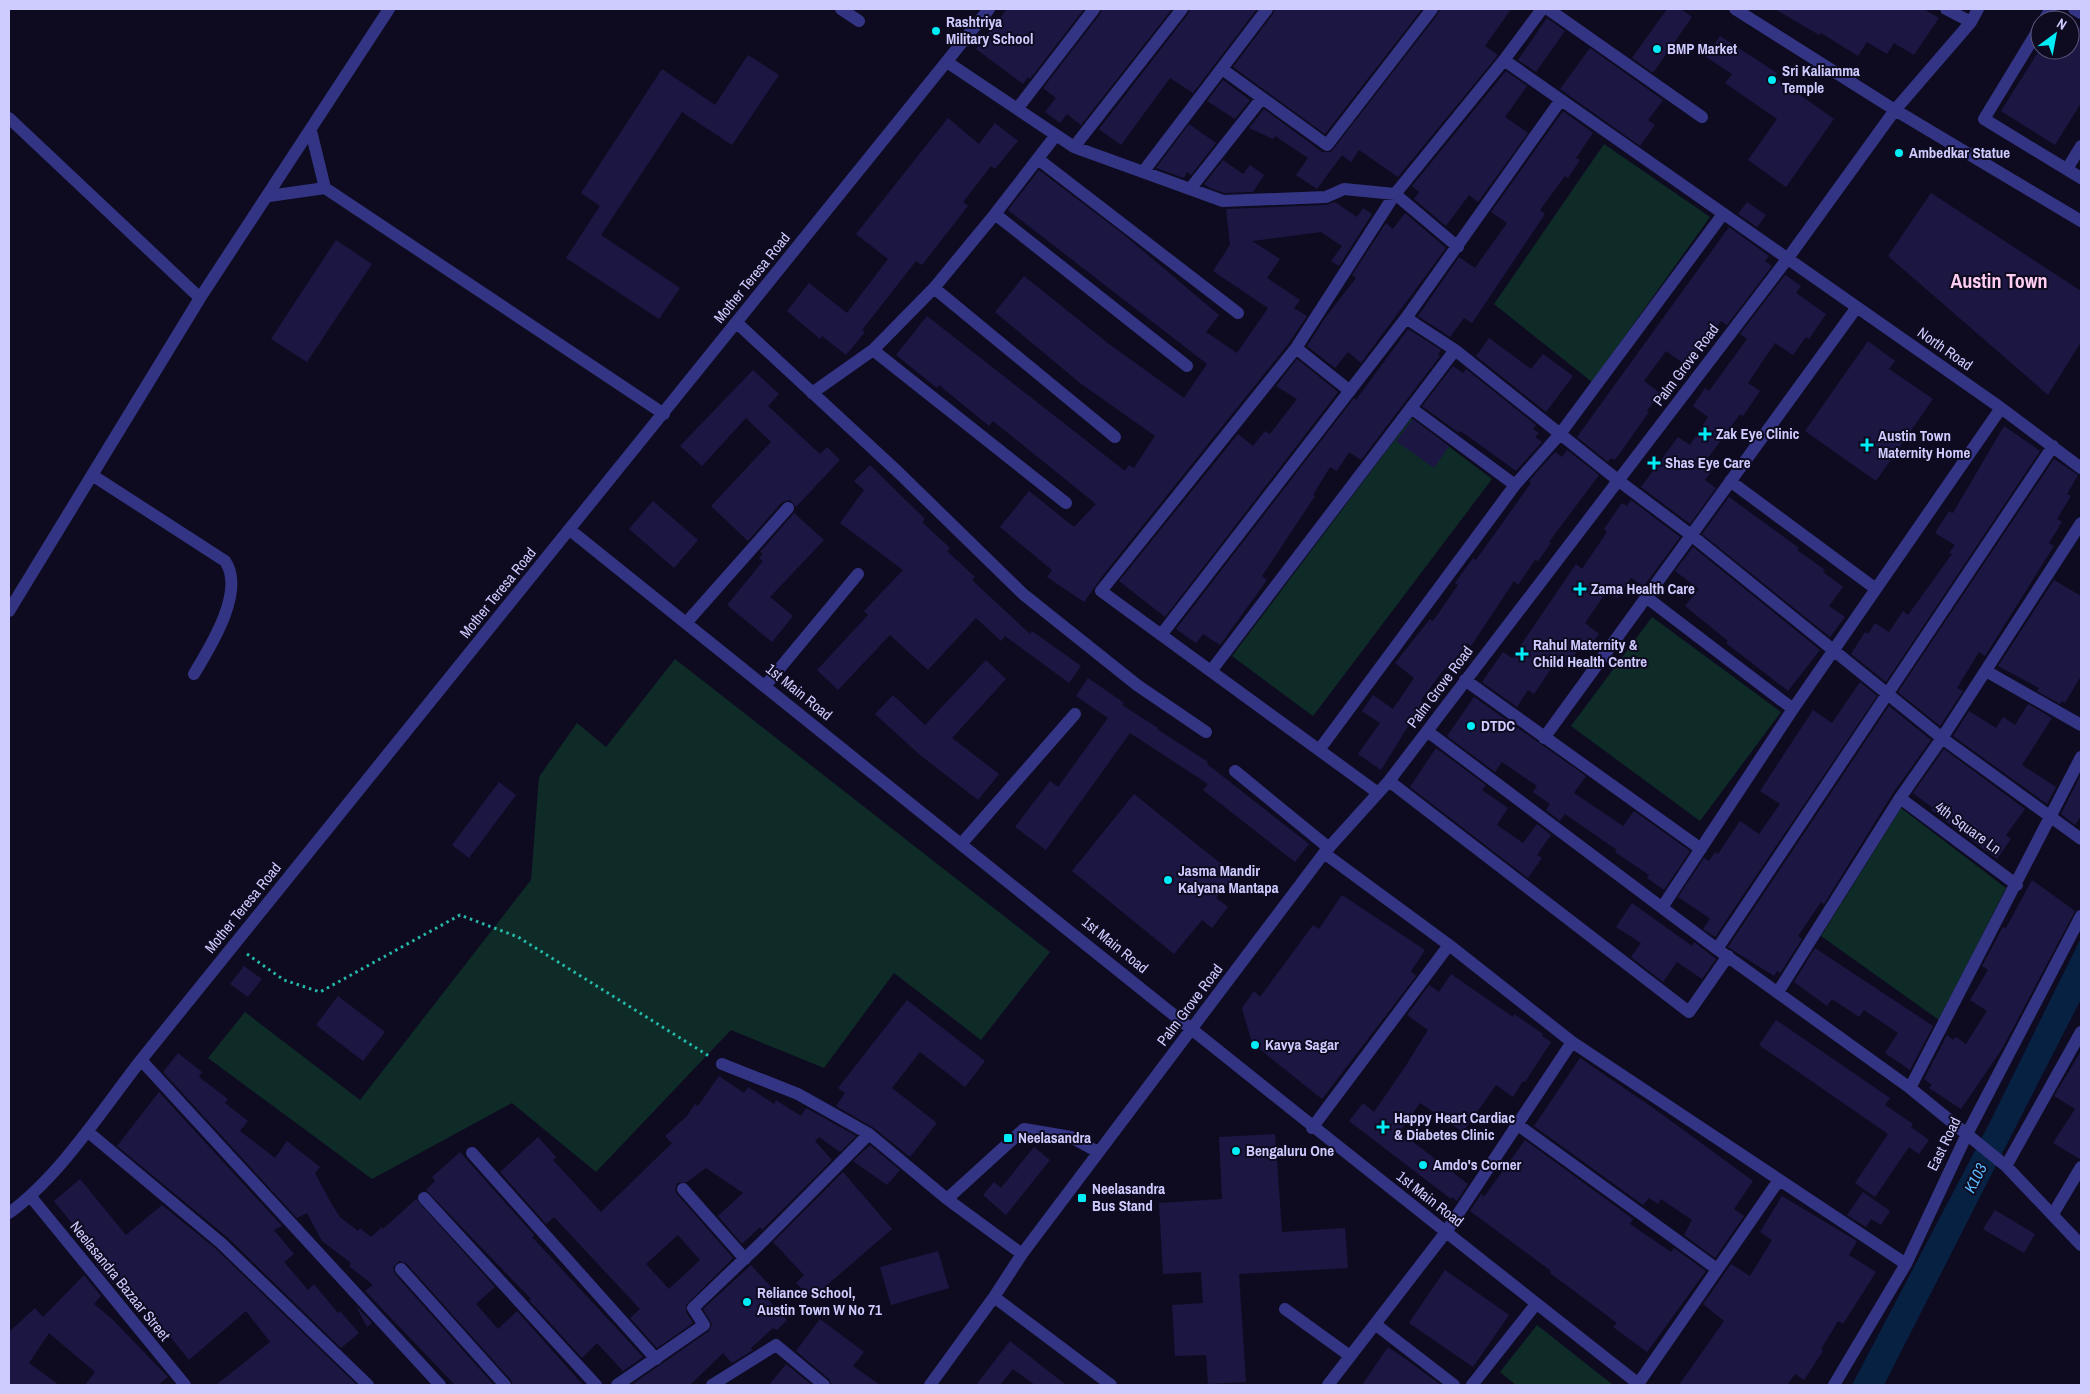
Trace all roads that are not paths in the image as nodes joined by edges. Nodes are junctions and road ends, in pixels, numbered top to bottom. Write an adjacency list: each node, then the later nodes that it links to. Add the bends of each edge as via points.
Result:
1 (390, 9): 27 (street)
2 (841, 9): 15 (street)
3 (989, 9): 19 (street, Mother Teresa Road)
4 (1094, 9): 23 (street)
5 (1182, 9): 30 (street)
6 (1267, 9): 20 (street)
7 (1432, 9): 21 (street, via 1327,145)
8 (1542, 9): 18 (street)
9 (1548, 9): 25 (street)
10 (1735, 9): 24 (street)
11 (1946, 9): 16 (street)
12 (1978, 9): 16 (street, Palm Grove Road)
13 (2074, 9): 14 (street)
14 (2081, 13)
15 (860, 21)
16 (1971, 22): 24 (street, Palm Grove Road)
17 (2030, 43): 32 (street, via 1984,119)
18 (1504, 60): 22 (street, North Road); 37 (street)
19 (947, 62): 23 (street); 49 (street, Mother Teresa Road)
20 (1222, 69): 21 (street); 33 (street)
21 (1262, 98): 36 (street)
22 (1560, 101): 40 (street, North Road); 42 (street)
23 (1017, 109): 28 (street)
24 (1895, 110): 41 (street); 43 (street, Palm Grove Road)
25 (1702, 117)
26 (9, 118): 45 (street)
27 (311, 131): 35 (street); 38 (street)
28 (1056, 135): 30 (street); 31 (street)
29 (2081, 146): 32 (street)
30 (1074, 147): 33 (street)
31 (1038, 159): 39 (street); 47 (street)
32 (2067, 169): 34 (street)
33 (1143, 172): 36 (street)
34 (2081, 178)
35 (326, 188): 38 (street); 58 (street)
36 (1190, 189): 37 (street, via 1223,200 1326,197 1344,189)
37 (1395, 194): 42 (street); 50 (street)
38 (269, 196): 45 (street)
39 (996, 214): 44 (street); 53 (street)
40 (1723, 214): 43 (street, North Road); 59 (street)
41 (2081, 221)
42 (1458, 247): 48 (street)
43 (1788, 258): 46 (street, North Road); 64 (street, Palm Grove Road)
44 (934, 288): 51 (street); 60 (street)
45 (200, 298): 63 (street)
46 (1857, 307): 57 (street, North Road); 65 (street)
47 (1238, 313)
48 (1406, 318): 52 (street); 54 (street)
49 (737, 323): 55 (street); 58 (street, Mother Teresa Road)
50 (1296, 348): 54 (street); 77 (street, via 1101,591)
51 (873, 350): 55 (street); 67 (street)
52 (1455, 350): 56 (street); 59 (street)
53 (1187, 366)
54 (1350, 390): 77 (street)
55 (812, 394): 89 (street, via 898,472 1023,594 1137,685)
56 (1411, 408): 66 (street); 80 (street)
57 (2000, 408): 61 (street, North Road); 73 (street)
58 (664, 414): 70 (street, Mother Teresa Road)
59 (1560, 434): 64 (street); 66 (street)
60 (1115, 437)
61 (2053, 446): 62 (street, North Road); 84 (street)
62 (2081, 468)
63 (92, 475): 75 (street); 81 (street, via 225,561 231,570 231,589 219,630)
64 (1619, 481): 71 (street); 82 (street, Palm Grove Road)
65 (1730, 481): 71 (street); 73 (street)
66 (1515, 485): 92 (street)
67 (1066, 504)
68 (788, 508): 76 (street)
69 (2081, 524): 79 (street)
70 (570, 530): 76 (street, 1st Main Road); 113 (street, Mother Teresa Road)
71 (1691, 535): 74 (street); 78 (street)
72 (858, 574): 83 (street)
73 (1876, 589): 78 (street)
74 (1646, 597): 85 (street); 90 (street)
75 (9, 611)
76 (686, 623): 83 (street, 1st Main Road)
77 (1161, 635): 80 (street)
78 (1834, 650): 84 (street); 85 (street)
79 (1986, 670): 87 (street); 91 (street)
80 (1211, 671): 92 (street)
81 (194, 674)
82 (1465, 680): 88 (street, Palm Grove Road); 90 (street)
83 (765, 686): 100 (street, 1st Main Road)
84 (1886, 695): 91 (street); 107 (street)
85 (1793, 710): 101 (street)
86 (1075, 714): 100 (street)
87 (2081, 725)
88 (1427, 731): 95 (street, Palm Grove Road); 104 (street)
89 (1206, 732)
90 (1544, 738): 101 (street)
91 (1942, 738): 97 (street); 98 (street)
92 (1319, 750): 96 (street)
93 (2081, 757): 98 (street)
94 (1235, 771): 102 (street)
95 (1389, 781): 96 (street, Palm Grove Road); 108 (street, via 1689,1012)
96 (1378, 793): 102 (street, Palm Grove Road)
97 (1900, 798): 103 (street, 4th Square Ln); 109 (street)
98 (2052, 818): 99 (street); 103 (street)
99 (2081, 839)
100 (962, 843): 110 (street, 1st Main Road)
101 (1701, 849): 104 (street)
102 (1327, 851): 106 (street); 110 (street, Palm Grove Road)
103 (2017, 885): 115 (street)
104 (1663, 906): 107 (street)
105 (2081, 916): 120 (street, East Road)
106 (1449, 945): 112 (street); 117 (street)
107 (1717, 949): 108 (street)
108 (1728, 956): 109 (street)
109 (1778, 992): 115 (street)
110 (1193, 1029): 117 (street, 1st Main Road); 121 (street, Palm Grove Road)
111 (2081, 1032): 123 (street)
112 (1572, 1042): 116 (street); 125 (street)
113 (140, 1060): 118 (street, Mother Teresa Road); 149 (street)
114 (722, 1064): 119 (street, via 798,1094)
115 (1910, 1088): 120 (street)
116 (1518, 1125): 132 (street); 138 (street)
117 (1312, 1128): 132 (street, 1st Main Road)
118 (87, 1130): 127 (street, Mother Teresa Road); 148 (street, via 221,1243)
119 (869, 1134): 129 (street); 135 (street)
120 (1972, 1137): 123 (street); 136 (street, East Road)
121 (1098, 1152): 129 (street, via 1071,1137 1024,1129); 134 (street, Palm Grove Road)
122 (472, 1153): 144 (street)
123 (2004, 1164): 131 (street)
124 (2081, 1167): 131 (street)
125 (1779, 1180): 136 (street); 138 (street)
126 (683, 1189): 135 (street)
127 (31, 1197): 130 (street, Mother Teresa Road); 147 (street, Neelasandra Bazaar Street)
128 (424, 1198): 151 (street)
129 (947, 1199): 134 (street)
130 (9, 1213)
131 (2053, 1214): 133 (street)
132 (1446, 1232): 140 (street, 1st Main Road); 142 (street)
133 (2081, 1245)
134 (1022, 1254): 139 (street, Palm Grove Road)
135 (745, 1259): 144 (street, via 693,1308 704,1326)
136 (1906, 1264): 160 (street, East Road)
137 (401, 1269): 150 (street)
138 (1717, 1269): 146 (street)
139 (994, 1297): 155 (street, Palm Grove Road); 156 (street)
140 (1536, 1304): 145 (street); 146 (street, 1st Main Road)
141 (1285, 1309): 143 (street)
142 (1375, 1324): 143 (street); 158 (street)
143 (1350, 1356): 157 (street)
144 (656, 1359): 152 (street)
145 (1475, 1381): 159 (street)
146 (1639, 1384)
147 (185, 1385)
148 (368, 1385)
149 (440, 1385)
150 (504, 1385)
151 (596, 1385)
152 (617, 1385)
153 (712, 1385): 154 (street, via 776,1345)
154 (824, 1385)
155 (930, 1385)
156 (1111, 1385)
157 (1328, 1385)
158 (1454, 1385)
159 (1489, 1385)
160 (1834, 1385)

